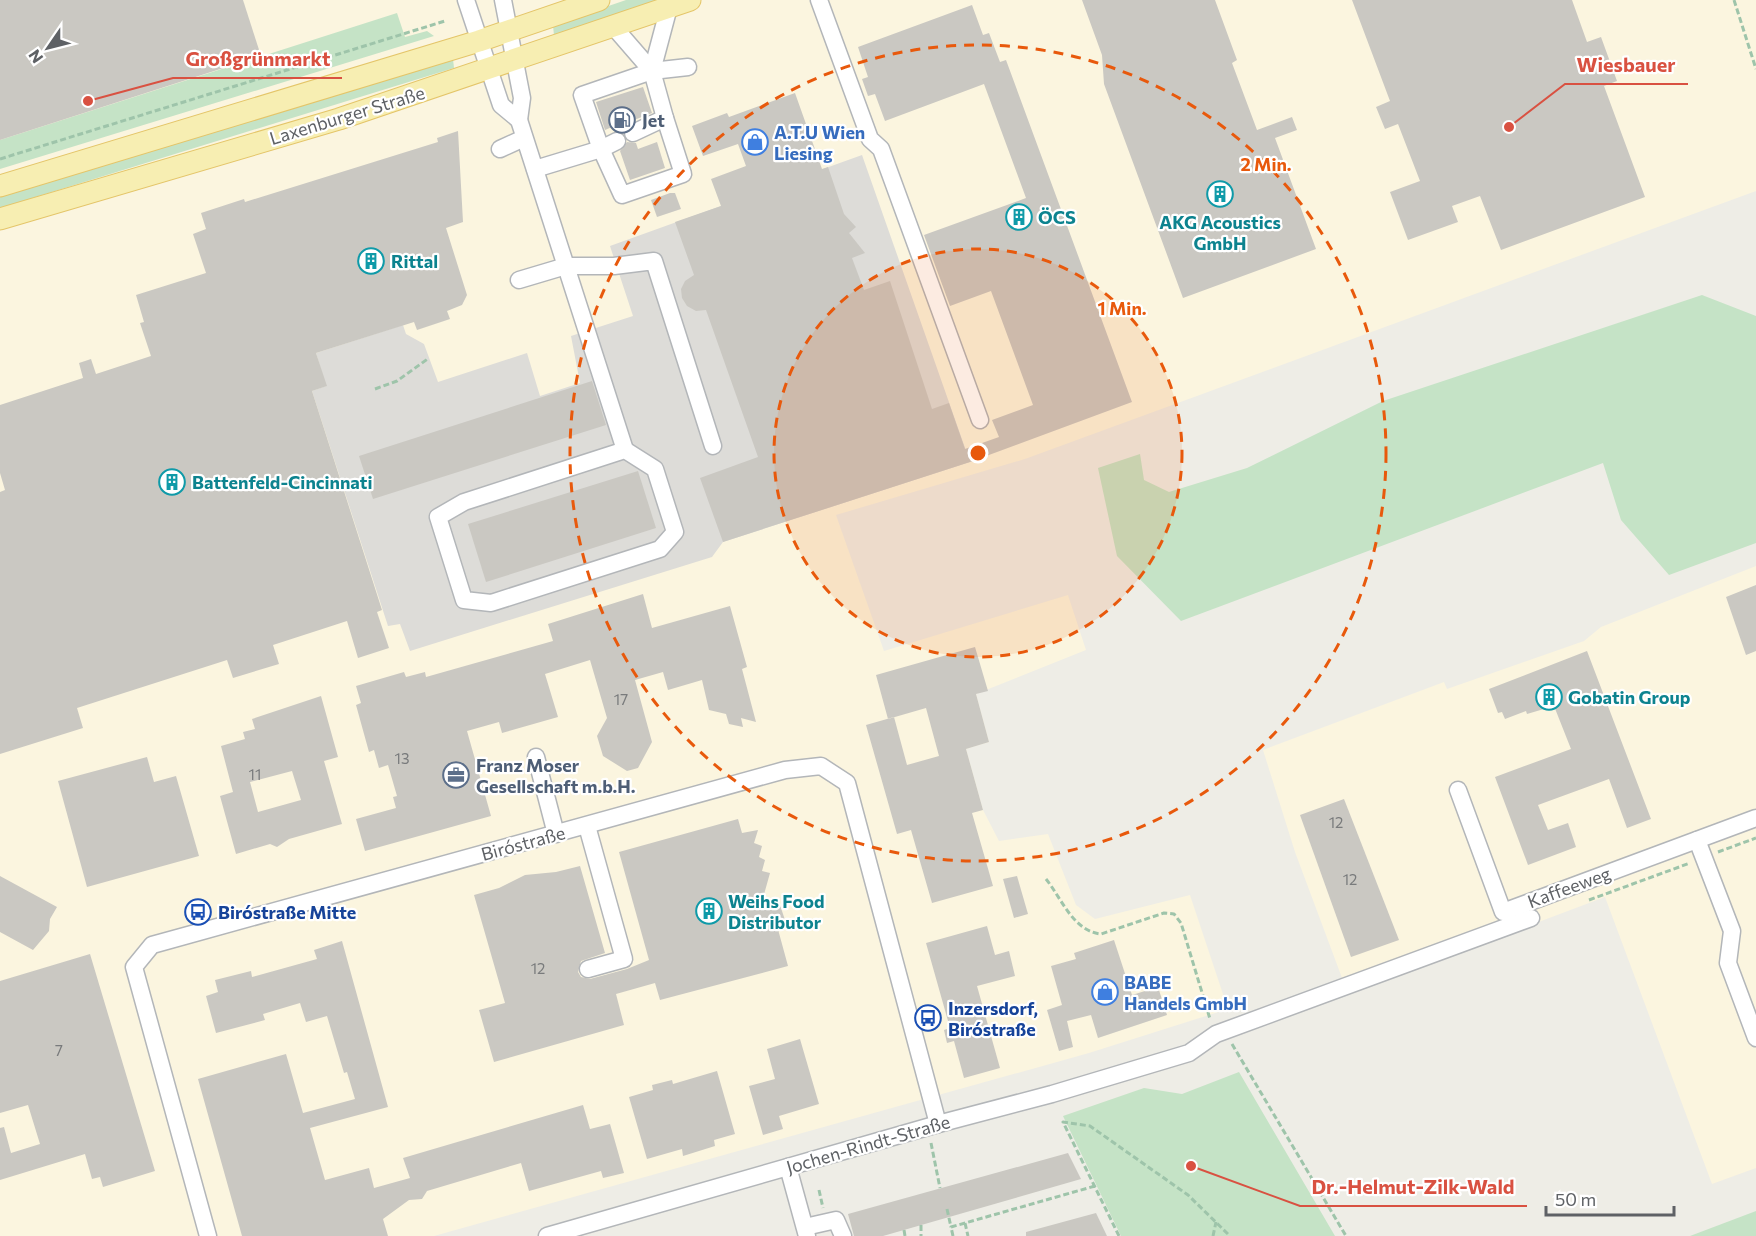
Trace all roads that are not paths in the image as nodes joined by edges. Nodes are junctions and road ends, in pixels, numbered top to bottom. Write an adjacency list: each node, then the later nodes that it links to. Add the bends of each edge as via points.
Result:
1 (466, 0): 9 (street)
2 (503, 0): 8 (street)
3 (599, 0): 8 (main road, Laxenburger Straße)
4 (690, 0): 6 (main road, Laxenburger Straße)
5 (819, 0): 26 (street, via 870,139 881,149)
6 (669, 7): 7 (main road, Laxenburger Straße); 13 (street)
7 (613, 26): 10 (main road, Laxenburger Straße); 13 (street)
8 (509, 31): 9 (main road, Laxenburger Straße); 10 (street)
9 (479, 41): 12 (street); 22 (main road, Laxenburger Straße)
10 (515, 60): 12 (main road, Laxenburger Straße); 15 (street, via 522,98)
11 (688, 67): 13 (street)
12 (489, 69): 15 (street, via 501,105); 23 (main road, Laxenburger Straße, via 339,119)
13 (652, 71): 14 (street); 20 (street, via 582,95)
14 (665, 118): 16 (street); 20 (street, via 683,174 622,195)
15 (519, 120): 17 (street)
16 (633, 133)
17 (524, 138): 19 (street); 21 (street)
18 (617, 141): 20 (street)
19 (500, 149)
20 (601, 149): 21 (street)
21 (535, 169): 24 (street)
22 (0, 186)
23 (0, 219)
24 (566, 267): 25 (street); 27 (street, via 654,261); 28 (street)
25 (519, 280)
26 (980, 420)
27 (713, 446)
28 (625, 450): 28 (street, via 464,502 438,517 464,600 491,603 660,549 675,532 655,469)
29 (536, 757): 33 (street)
30 (1458, 790): 36 (street)
31 (1756, 818): 34 (street, Kaffeeweg)
32 (587, 826): 33 (street, Biróstraße); 37 (street, via 624,959); 39 (street, Biróstraße, via 785,770 821,766 847,783)
33 (556, 834): 42 (street, Biróstraße, via 152,945 134,967)
34 (1697, 840): 36 (street, Kaffeeweg); 38 (street, via 1732,931 1728,963)
35 (1531, 918): 36 (street)
36 (1505, 919): 39 (street, Jochen-Rindt-Straße, via 1224,1032 1190,1053)
37 (588, 969)
38 (1756, 1038)
39 (932, 1125): 40 (street, Jochen-Rindt-Straße)
40 (788, 1167): 41 (street); 43 (street, Jochen-Rindt-Straße)
41 (806, 1231): 44 (street, via 836,1220)
42 (208, 1236)
43 (547, 1236)
44 (843, 1236)

